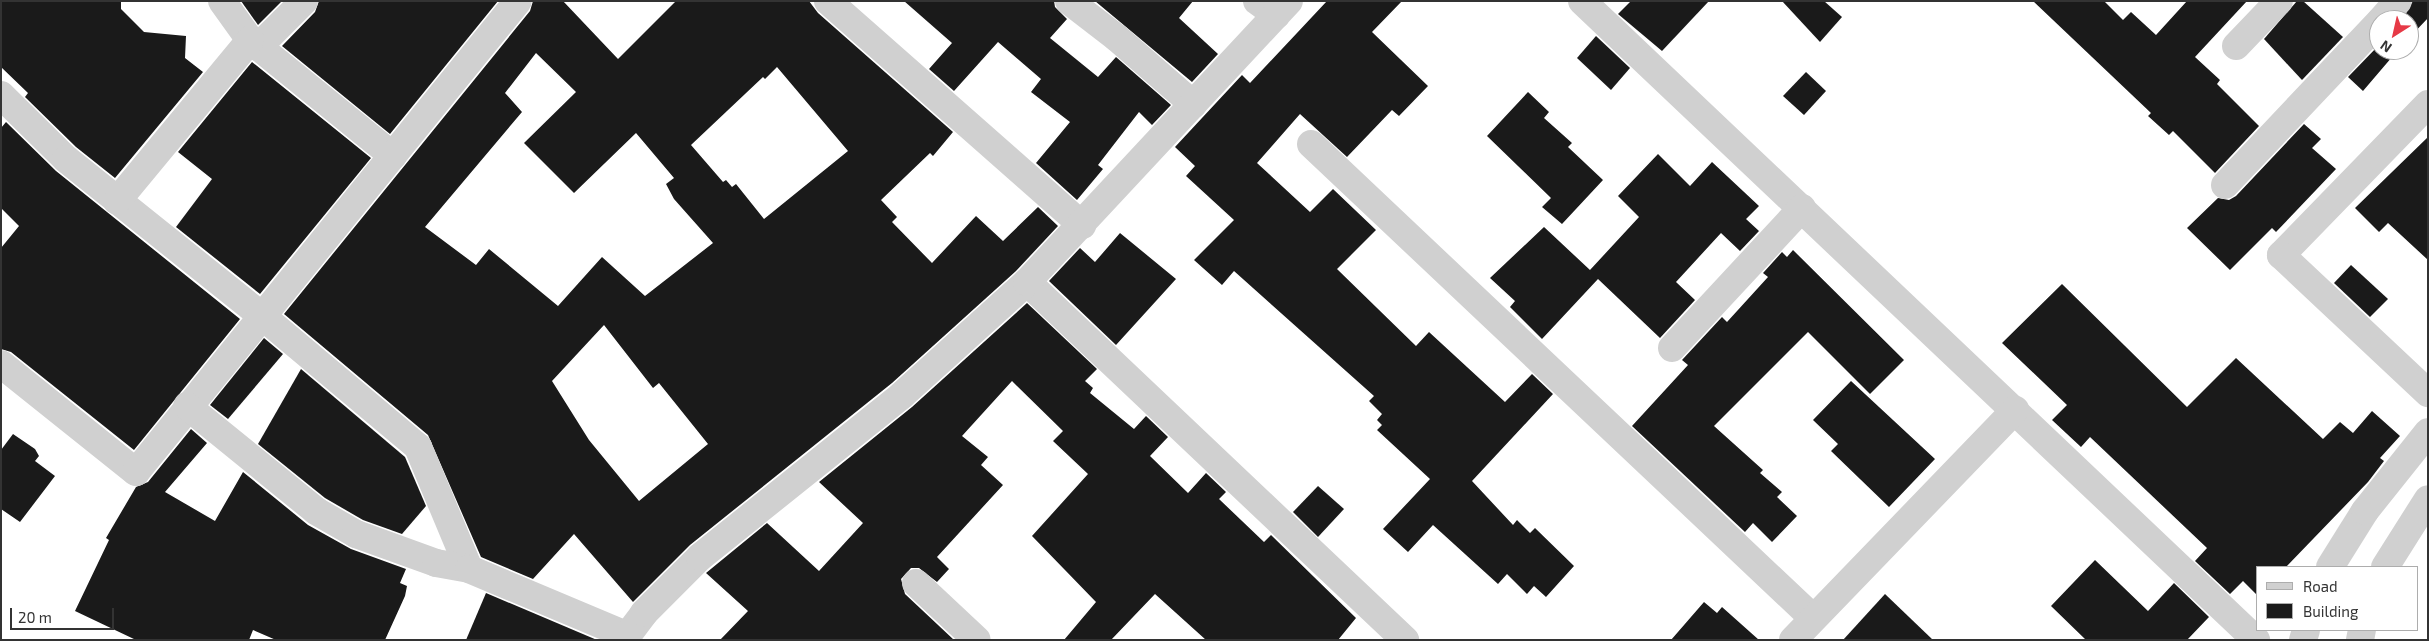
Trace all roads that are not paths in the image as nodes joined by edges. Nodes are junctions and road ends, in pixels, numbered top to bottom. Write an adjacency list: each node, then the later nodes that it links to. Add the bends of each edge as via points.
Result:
1 (222, 1): 10 (street)
2 (304, 1): 10 (street)
3 (518, 1): 16 (street)
4 (828, 1): 20 (street)
5 (1069, 1): 13 (street)
6 (1582, 1): 19 (street)
7 (2279, 1): 11 (street)
8 (1274, 6): 13 (street)
9 (2369, 33): 17 (street)
10 (254, 44): 16 (street); 18 (street)
11 (2236, 46)
12 (1, 95): 18 (street, via 66,159)
13 (1193, 104): 20 (street)
14 (2428, 104): 25 (street, via 2281,255)
15 (1311, 144): 34 (street)
16 (393, 156): 22 (street)
17 (2225, 185)
18 (118, 201): 22 (street)
19 (1802, 208): 23 (street); 27 (street)
20 (1082, 225): 21 (street)
21 (1027, 282): 35 (street, via 902,395 700,557); 37 (street)
22 (262, 316): 26 (street); 32 (street, via 418,447)
23 (1672, 348)
24 (1, 364): 26 (street, via 136,472)
25 (2428, 393)
26 (188, 406): 32 (street, via 316,511 356,534 436,563)
27 (2015, 410): 34 (street); 39 (street)
28 (2428, 432): 30 (street, via 2365,511)
29 (2428, 499): 31 (street)
30 (2331, 566)
31 (2386, 566)
32 (469, 569): 35 (street)
33 (916, 583): 36 (street)
34 (1813, 618): 38 (street)
35 (625, 638)
36 (977, 640)
37 (1405, 640)
38 (1792, 640)
39 (2256, 640)

